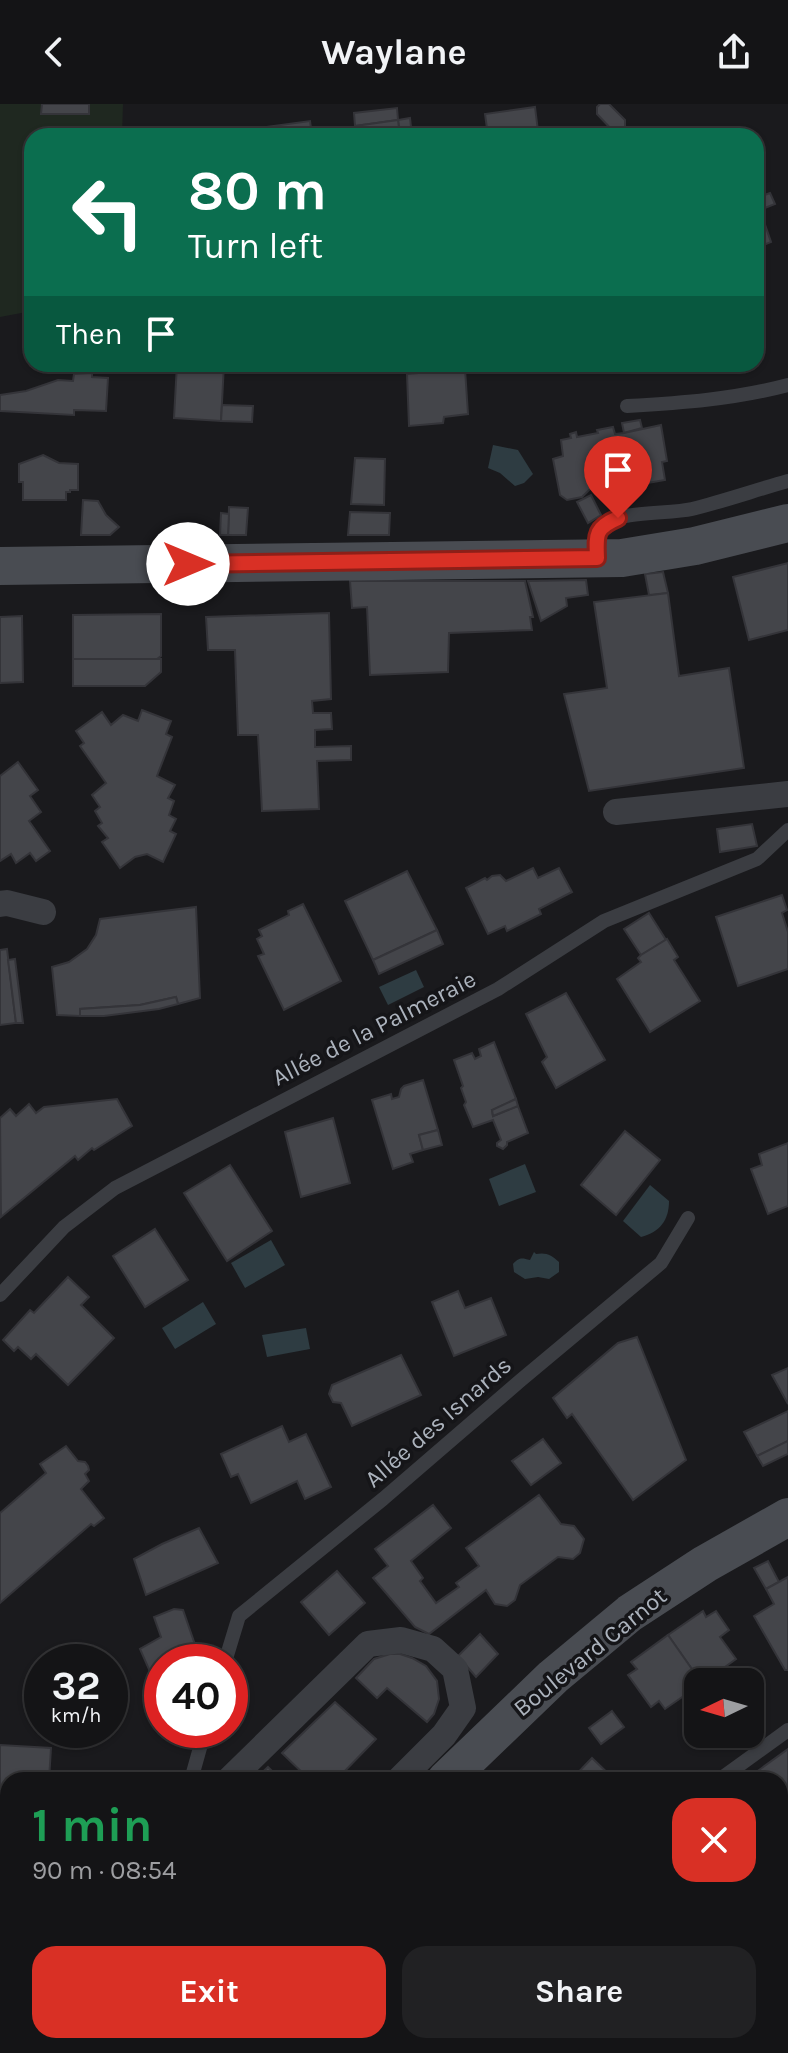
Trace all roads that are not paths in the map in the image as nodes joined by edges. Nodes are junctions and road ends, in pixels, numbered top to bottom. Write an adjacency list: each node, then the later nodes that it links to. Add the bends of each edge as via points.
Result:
1 (788, 385): 2 (lane, via 723,398)
2 (627, 406)
3 (788, 481): 5 (lane, via 689,510 618,518 599,530)
4 (788, 523): 5 (street, via 695,546)
5 (597, 558): 6 (street)
6 (0, 566)
7 (788, 794): 8 (street)
8 (616, 812)
9 (788, 830): 13 (lane, Allée de la Palmeraie, via 757,859 604,921 498,989 115,1188 64,1227)
10 (0, 904): 11 (street)
11 (43, 912)
12 (688, 1218): 15 (lane, Allée des Isnards, via 661,1263 239,1616)
13 (0, 1295)
14 (788, 1517): 21 (street, Boulevard Carnot, via 630,1613 553,1677)
15 (230, 1644)
16 (788, 1730): 22 (lane)
17 (200, 1748): 18 (lane)
18 (193, 1772)
19 (237, 1772): 20 (street, via 368,1644 401,1640 433,1649 455,1669 463,1708)
20 (407, 1772)
21 (454, 1772)
22 (730, 1772)

